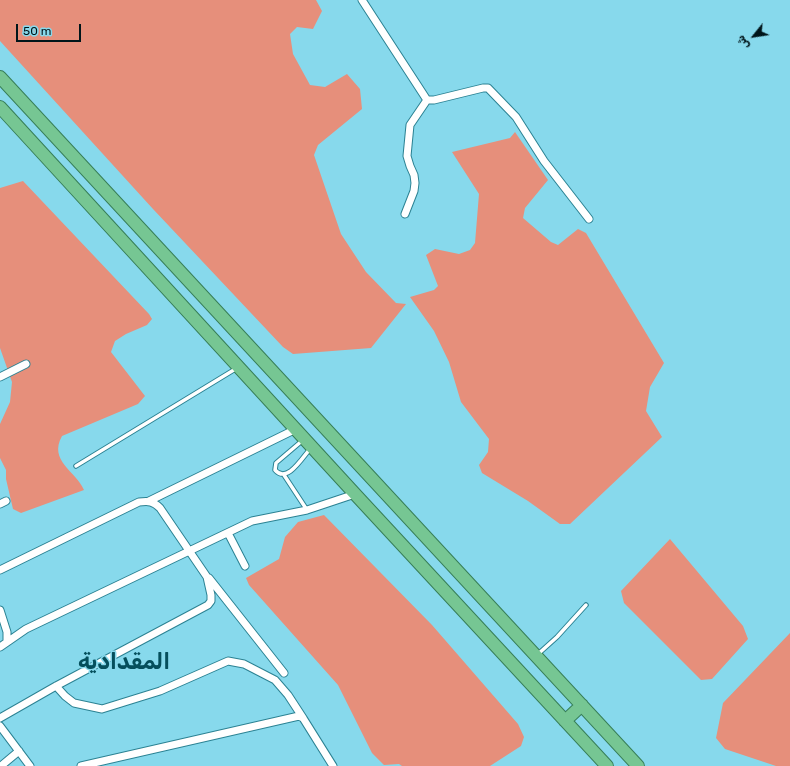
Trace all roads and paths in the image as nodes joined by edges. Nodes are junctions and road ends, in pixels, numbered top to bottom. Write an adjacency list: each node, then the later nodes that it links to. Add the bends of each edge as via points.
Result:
1 (362, 0): 3 (street)
2 (0, 77): 4 (highway)
3 (427, 100): 7 (street, via 410,125 407,156 414,175 414,191); 8 (street, via 488,88 516,117 544,161)
4 (26, 104): 6 (highway); 28 (highway)
5 (0, 107): 6 (highway)
6 (11, 118): 10 (highway)
7 (405, 214)
8 (589, 220)
9 (26, 364): 11 (street)
10 (240, 367): 12 (highway); 14 (lane)
11 (0, 377)
12 (296, 429): 13 (highway); 17 (street)
13 (308, 443): 15 (lane, via 290,472); 15 (lane, via 276,463 275,470); 16 (highway)
14 (76, 466)
15 (284, 475): 18 (lane)
16 (355, 494): 18 (street); 34 (highway)
17 (149, 501): 20 (street, via 160,508); 22 (street, via 139,502)
18 (307, 510): 19 (street, via 252,521)
19 (228, 533): 20 (street); 21 (street)
20 (190, 551): 23 (street); 26 (street, via 26,629)
21 (245, 566)
22 (0, 570)
23 (207, 577): 29 (street); 30 (street, via 211,595 208,605)
24 (586, 605): 28 (lane, via 557,637)
25 (0, 610): 26 (street, via 7,632)
26 (7, 642): 27 (street)
27 (0, 647)
28 (536, 655): 31 (highway)
29 (284, 673)
30 (56, 686): 32 (street); 33 (street, via 74,703 102,709 160,691 228,661 244,664 275,680)
31 (582, 705): 34 (highway); 42 (highway)
32 (0, 718)
33 (303, 718): 39 (street, via 290,717); 40 (street)
34 (565, 720): 41 (highway)
35 (0, 726): 36 (street)
36 (19, 751): 37 (street); 38 (street)
37 (1, 766)
38 (30, 766)
39 (81, 766)
40 (333, 766)
41 (607, 766)
42 (638, 766)

